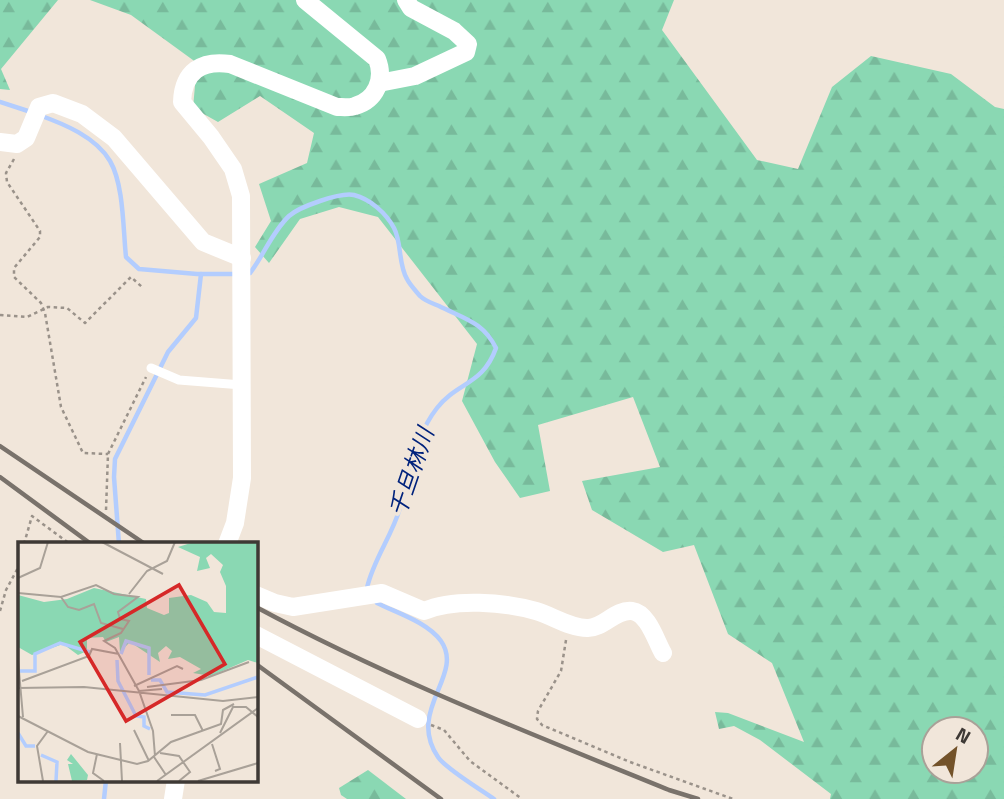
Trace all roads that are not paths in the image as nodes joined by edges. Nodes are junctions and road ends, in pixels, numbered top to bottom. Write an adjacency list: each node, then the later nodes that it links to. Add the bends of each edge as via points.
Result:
1 (305, 0): 3 (street, via 377,59 382,71)
2 (406, 0): 3 (street, via 411,8 454,31 468,44 466,52 415,76)
3 (379, 83): 5 (street, via 369,98 355,106 337,107 230,64 214,62 199,67 190,77 182,102 233,169 241,196)
4 (8, 143): 5 (street, via 26,138 39,107 53,103 82,114 114,138 202,243)
5 (242, 260): 7 (street)
6 (151, 368): 7 (lane, via 178,380)
7 (242, 385): 8 (street, via 242,478)
8 (228, 542)
9 (257, 595): 11 (street, via 293,607 382,593 424,611 452,603 512,606 592,629 632,611 643,617)
10 (257, 636): 12 (street)
11 (663, 653)
12 (418, 719)

